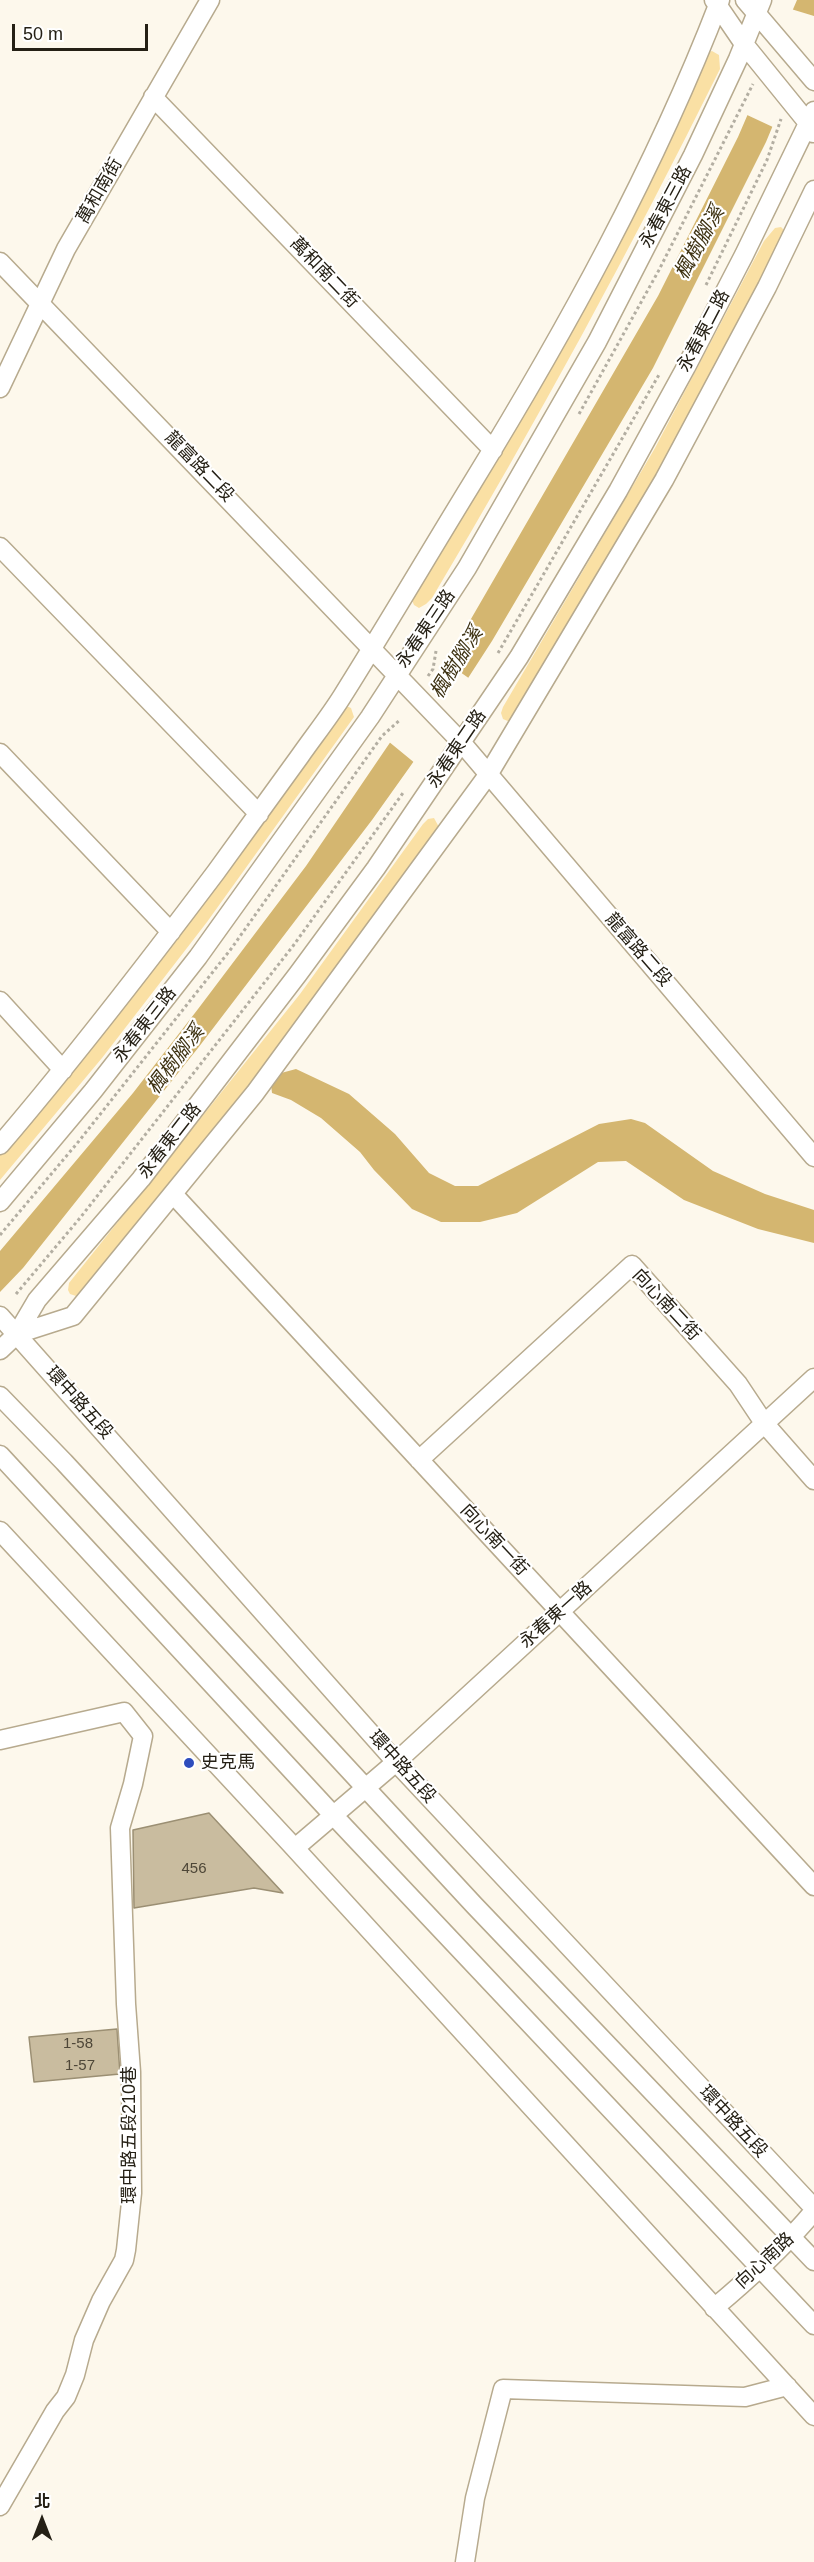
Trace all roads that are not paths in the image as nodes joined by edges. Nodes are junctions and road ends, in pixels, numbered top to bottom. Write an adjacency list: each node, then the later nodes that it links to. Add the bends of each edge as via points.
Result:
1 (210, 0): 6 (street, 萬和南街)
2 (718, 2): 4 (street); 12 (street, 永春東三路, via 700,55 650,164)
3 (758, 10): 4 (street, 永春東三路); 5 (street)
4 (749, 51): 7 (street, via 788,112); 15 (street, 永春東三路, via 597,342 467,568)
5 (811, 79)
6 (153, 98): 10 (street, 萬和南街, via 66,249); 12 (street, 萬和南二街)
7 (812, 123): 16 (street, 永春東二路, via 618,491 519,657)
8 (814, 190): 18 (street, 永春東二路, via 664,480)
9 (0, 262): 10 (street, 龍富路二段)
10 (41, 303): 11 (street, 萬和南街); 14 (street, 龍富路二段)
11 (0, 387)
12 (493, 450): 14 (street, 永春東三路)
13 (0, 547): 19 (street)
14 (372, 647): 15 (street, 龍富路二段); 19 (street, 永春東三路, via 342,697)
15 (397, 673): 16 (street, 龍富路二段); 26 (street, 永春東三路, via 370,717 198,957)
16 (462, 742): 18 (street, 龍富路二段); 27 (street, 永春東二路, via 376,868 141,1179 37,1300)
17 (0, 753): 20 (street)
18 (488, 775): 24 (street, 龍富路二段); 25 (street, 永春東二路, via 255,1093)
19 (259, 814): 20 (street, 永春東三路)
20 (171, 932): 22 (street, 永春東三路)
21 (0, 1001): 22 (street)
22 (63, 1070): 23 (street, 永春東三路)
23 (0, 1145)
24 (814, 1157)
25 (174, 1194): 27 (street, 永春東二路, via 73,1316); 33 (street, 向心南一街)
26 (0, 1202)
27 (9, 1325): 28 (street, 永春東二路); 38 (street, 環中路五段)
28 (0, 1350)
29 (814, 1378): 31 (street, 永春東一路)
30 (0, 1396): 39 (street, 環中路五段)
31 (764, 1423): 33 (street, 向心南二街, via 738,1384 633,1265); 34 (street, 向心南二街); 36 (street, 永春東一路)
32 (0, 1455): 40 (street)
33 (419, 1460): 36 (street, 向心南一街)
34 (814, 1480)
35 (0, 1532): 41 (street)
36 (560, 1611): 38 (street, 永春東一路); 42 (street, 向心南一街)
37 (0, 1740): 51 (street, 環中路五段210巷, via 124,1712 143,1736 120,1828 131,2072 132,2193 126,2250 84,2340 66,2397)
38 (396, 1762): 39 (street, 永春東一路); 43 (street, 環中路五段)
39 (367, 1788): 40 (street, 永春東一路); 44 (street, 環中路五段)
40 (334, 1816): 41 (street, 永春東一路); 46 (street)
41 (294, 1848): 47 (street)
42 (814, 1887)
43 (814, 2209): 44 (street, 向心南路)
44 (792, 2238): 45 (street, 環中路五段); 46 (street, 向心南路)
45 (814, 2261)
46 (761, 2268): 47 (street, 向心南路); 48 (street)
47 (714, 2308): 49 (street)
48 (814, 2325)
49 (787, 2386): 50 (street); 52 (street, via 745,2397 503,2389 475,2498)
50 (814, 2416)
51 (0, 2506)
52 (465, 2562)

